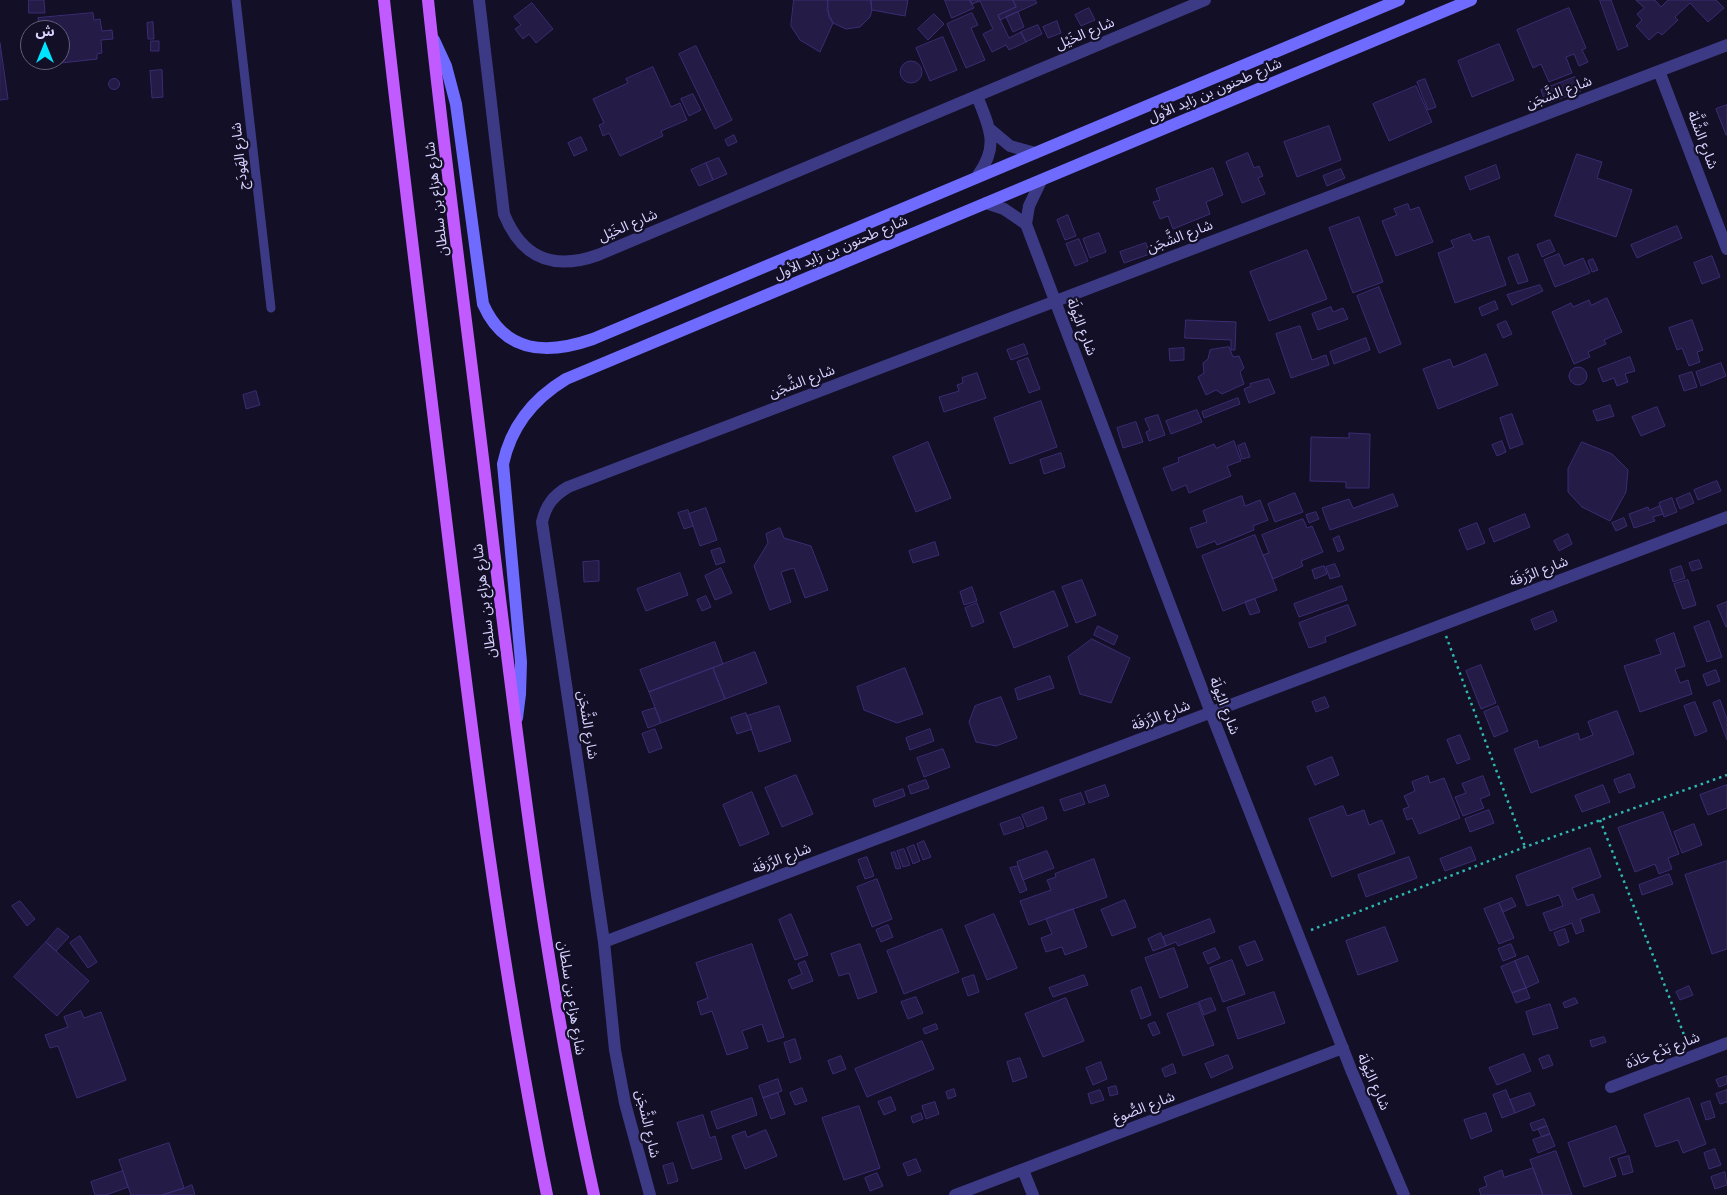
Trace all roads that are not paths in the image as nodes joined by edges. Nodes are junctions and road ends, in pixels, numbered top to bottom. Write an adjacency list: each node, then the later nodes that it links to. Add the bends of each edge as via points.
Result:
1 (236, 0): 20 (lane, شارع الهَودَج)
2 (384, 0): 29 (main road, شارع هزاع بن سلطان, via 470,716 499,923)
3 (428, 0): 8 (main road, شارع هزاع بن سلطان)
4 (479, 0): 11 (street, شارع الخَيْل, via 504,214 511,231 523,246 556,262 598,255)
5 (1205, 0): 11 (street, شارع الخَيْل)
6 (1400, 0): 13 (street, شارع طحنون بن زايد الأول)
7 (1471, 0): 15 (street, شارع طحنون بن زايد الأول)
8 (432, 37): 14 (street, شارع طحنون بن زايد الأول, via 446,66 456,104 483,304 498,328 526,346 560,349 593,339); 23 (main road, شارع هزاع بن سلطان)
9 (1727, 45): 10 (street, شارع الشَّجَن)
10 (1659, 70): 18 (street, شارع الشَّلَّة); 19 (street, شارع الشَّجَن)
11 (977, 96): 12 (street)
12 (991, 130): 13 (street, via 1010,146); 14 (street, via 990,154)
13 (1035, 153): 14 (street, شارع طحنون بن زايد الأول)
14 (978, 175)
15 (1041, 181): 16 (street, شارع طحنون بن زايد الأول); 17 (street, via 1032,197)
16 (986, 203): 17 (street, via 1004,209); 23 (street, شارع طحنون بن زايد الأول, via 566,379 524,414 512,434 503,464 521,662)
17 (1026, 224): 19 (street, شارع اليُولَة)
18 (1727, 249)
19 (1055, 301): 22 (street, شارع اليُولَة); 24 (street, شارع الشَّجَن, via 568,487 555,495 546,507 542,530)
20 (271, 308)
21 (1727, 517): 22 (street, شارع الرَّزفَة)
22 (1211, 713): 24 (street, شارع الرَّزفَة); 26 (street, شارع اليُولَة)
23 (516, 726): 30 (main road, شارع هزاع بن سلطان, via 542,914 571,1088)
24 (604, 942): 31 (street, شارع الشَّجَن, via 615,1050 625,1103)
25 (1727, 1043): 27 (street, شارع بَدْع حَاذَة)
26 (1342, 1048): 28 (street, شارع الصُّوغ); 34 (street, شارع اليُولَة)
27 (1610, 1087)
28 (1023, 1170): 32 (street, شارع الصُّوغ); 33 (street)
29 (548, 1195)
30 (594, 1195)
31 (650, 1195)
32 (955, 1195)
33 (1033, 1195)
34 (1404, 1195)

